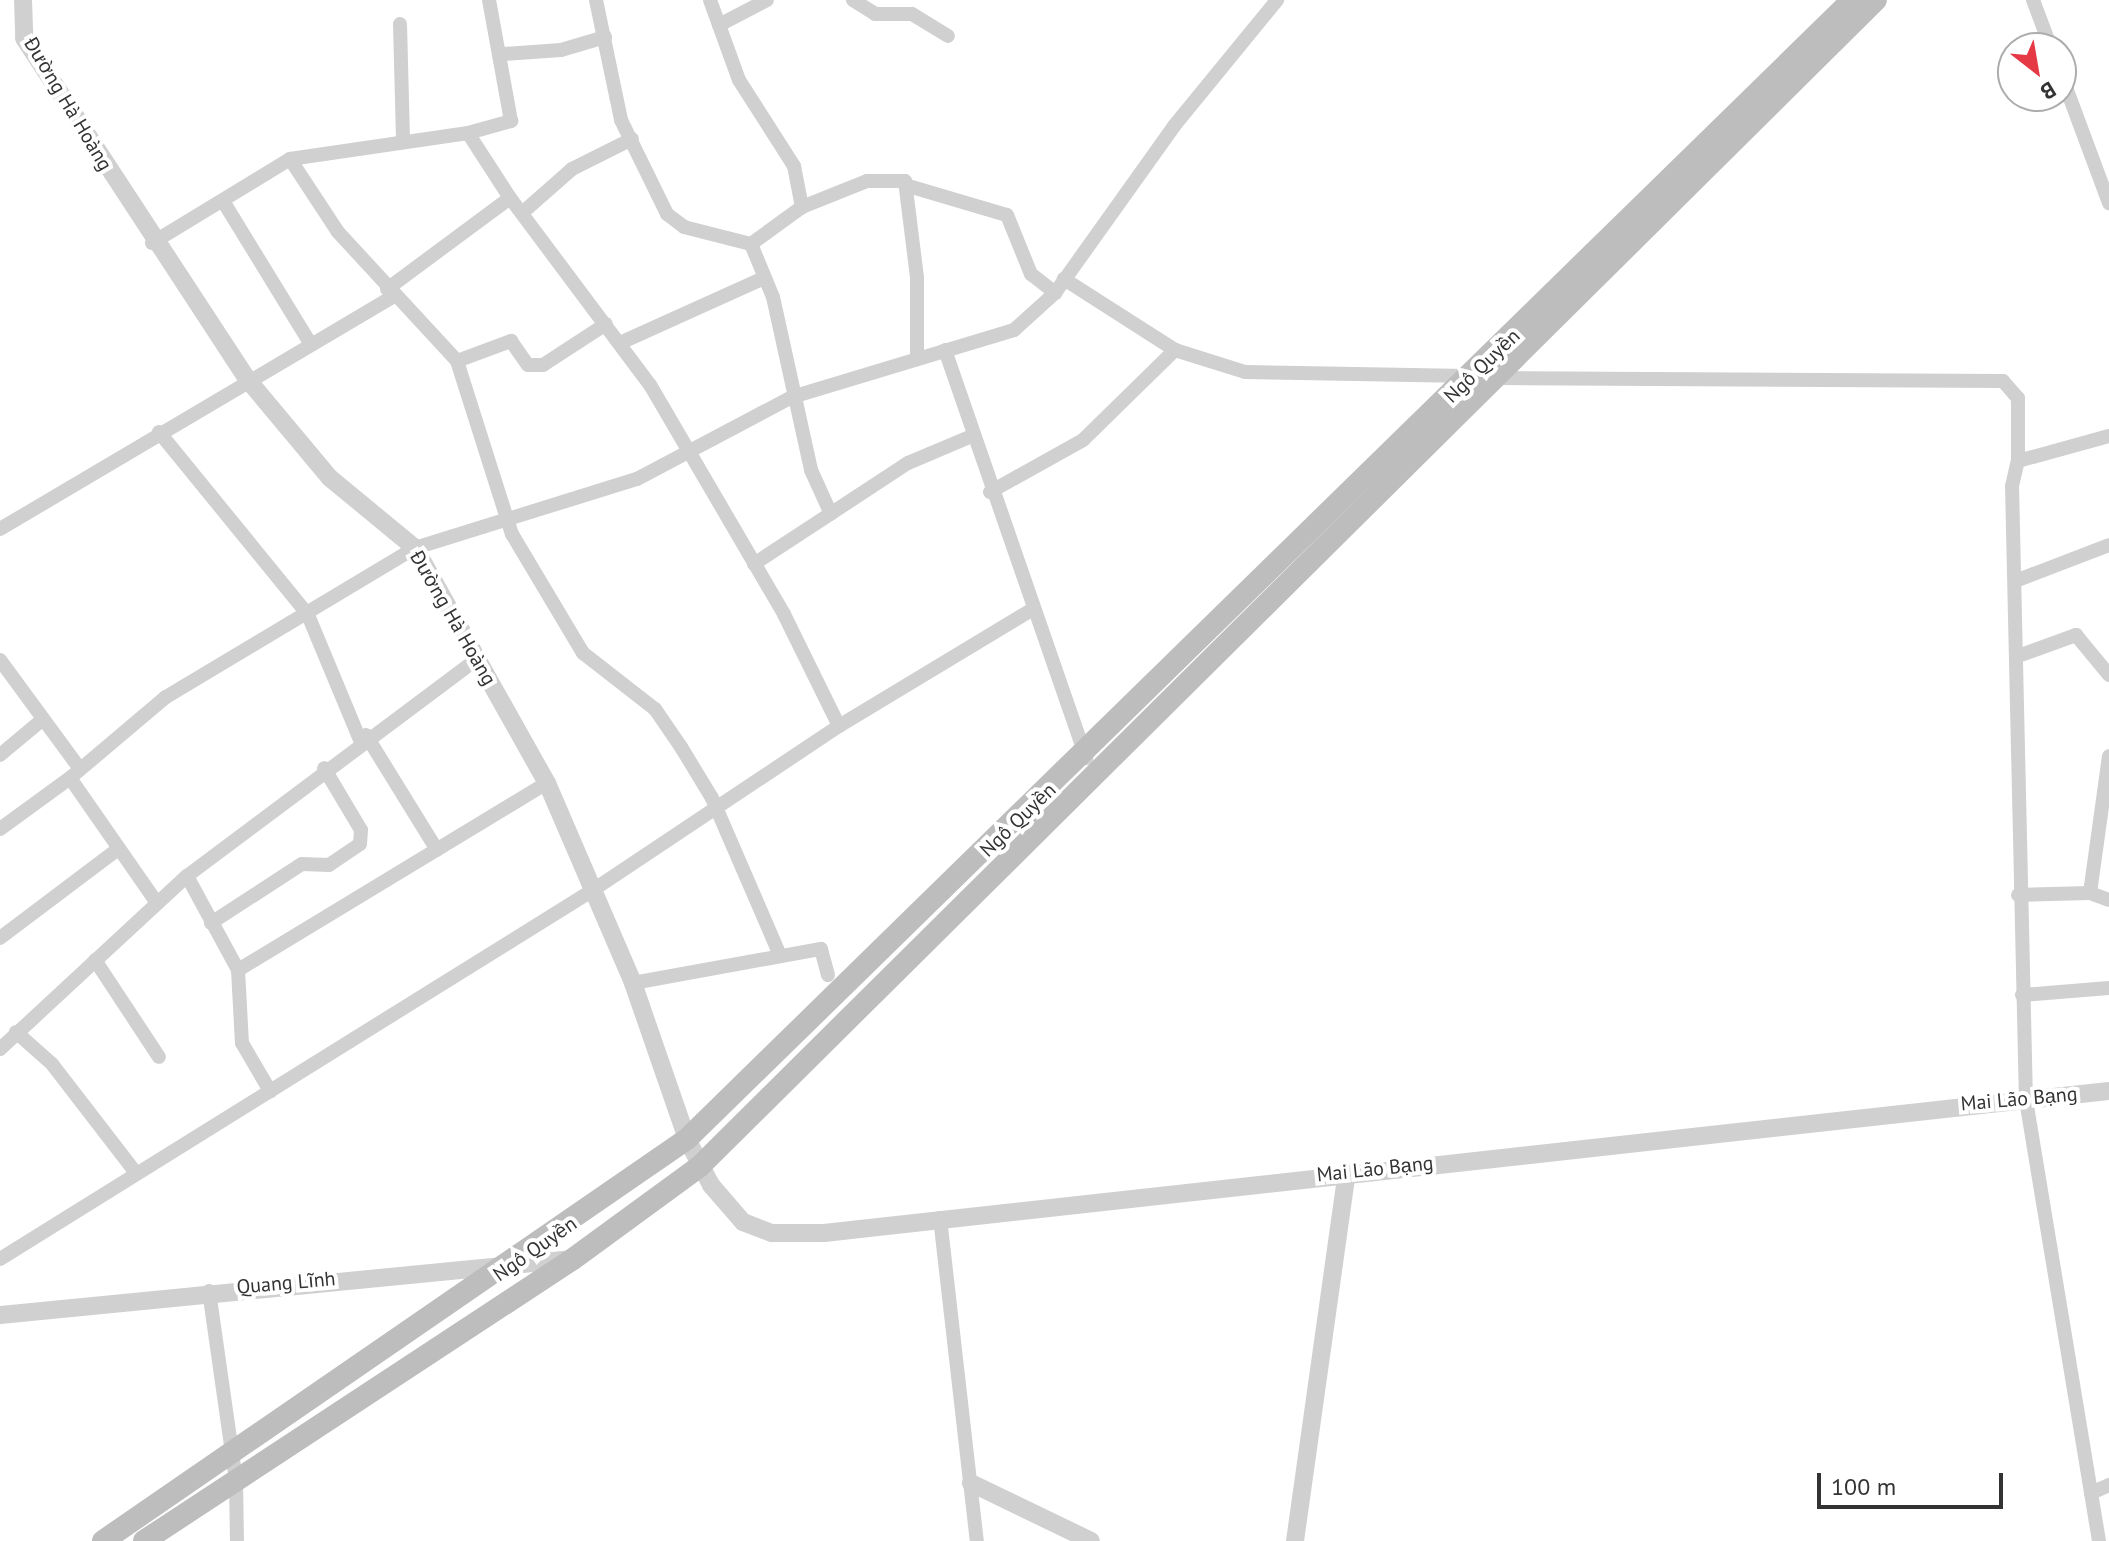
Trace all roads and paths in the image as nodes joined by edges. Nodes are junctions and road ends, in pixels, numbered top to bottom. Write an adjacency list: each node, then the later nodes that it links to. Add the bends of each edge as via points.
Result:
1 (23, 0): 28 (street, Đường Hà Hoàng, via 24,38)
2 (489, 0): 16 (street)
3 (596, 0): 15 (street)
4 (710, 0): 12 (street)
5 (767, 0): 12 (street)
6 (853, 0): 14 (street, via 875,14 912,14)
7 (1277, 0): 31 (street)
8 (1852, 0): 41 (main road, Ngô Quyền)
9 (1876, 0): 42 (main road, Ngô Quyền)
10 (2033, 0): 13 (street)
11 (400, 24): 20 (street)
12 (719, 25): 26 (street, via 739,80 794,166)
13 (2045, 32)
14 (948, 36)
15 (605, 37): 16 (street, via 561,50); 19 (street)
16 (504, 54): 18 (street, via 511,121)
17 (2075, 112): 25 (street)
18 (468, 133): 20 (street); 23 (street)
19 (632, 139): 27 (street, via 572,169); 29 (street, via 667,214 699,233)
20 (403, 142): 21 (street)
21 (290, 159): 24 (street); 32 (street)
22 (905, 185): 26 (street, via 899,177 867,181); 33 (street, via 1007,215 1026,265); 39 (street, via 917,278)
23 (510, 198): 27 (street); 32 (street)
24 (223, 201): 28 (street); 35 (street)
25 (2109, 203)
26 (802, 207): 29 (street)
27 (522, 213): 34 (street)
28 (152, 243): 43 (street, Đường Hà Hoàng)
29 (751, 244): 30 (street)
30 (764, 278): 36 (street); 44 (street)
31 (1064, 279): 33 (street); 38 (street)
32 (390, 293): 35 (street); 40 (street)
33 (1055, 293): 37 (street, via 1014,330)
34 (606, 324): 36 (street); 40 (street, via 543,365 528,365 511,341)
35 (310, 343): 43 (street)
36 (620, 343): 48 (street)
37 (945, 350): 39 (street); 46 (street)
38 (1175, 350): 41 (street, via 1245,372); 50 (street, via 1083,440)
39 (917, 355): 44 (street)
40 (457, 361): 52 (street)
41 (1472, 376): 42 (street); 68 (main road, Ngô Quyền)
42 (1499, 379): 49 (street, via 2003,381 2018,398); 72 (main road, Ngô Quyền)
43 (248, 380): 45 (street); 55 (street, Đường Hà Hoàng, via 330,478)
44 (792, 397): 48 (street); 51 (street)
45 (159, 432): 53 (street); 58 (street)
46 (972, 436): 50 (street); 51 (street, via 925,453)
47 (2109, 436): 49 (street)
48 (686, 451): 52 (street, via 637,479); 56 (street)
49 (2018, 461): 57 (street, via 2012,486)
50 (990, 492): 59 (street)
51 (831, 514): 56 (street)
52 (505, 521): 55 (street); 74 (street, via 583,653 655,709)
53 (0, 529)
54 (2109, 545): 57 (street)
55 (415, 548): 58 (street); 61 (street, Đường Hà Hoàng)
56 (754, 564): 65 (street)
57 (2018, 580): 60 (street)
58 (304, 609): 66 (street); 71 (street, via 166,697)
59 (1033, 609): 65 (street); 68 (street)
60 (2018, 656): 63 (street, via 2076,635); 81 (street)
61 (477, 659): 66 (street); 73 (street, Đường Hà Hoàng)
62 (0, 660): 64 (street)
63 (2109, 675)
64 (43, 719): 67 (street); 71 (street)
65 (839, 726): 74 (street)
66 (363, 738): 70 (street); 77 (street)
67 (0, 755)
68 (1085, 755): 72 (street); 100 (main road, Ngô Quyền)
69 (2109, 756): 80 (street)
70 (324, 768): 78 (street); 84 (street, via 361,830 360,844 329,865 302,864)
71 (75, 773): 75 (street); 76 (street)
72 (1098, 779): 101 (main road, Ngô Quyền)
73 (547, 783): 77 (street); 79 (street, Đường Hà Hoàng)
74 (716, 808): 79 (street); 86 (street)
75 (0, 829)
76 (118, 849): 83 (street); 85 (street)
77 (437, 850): 88 (street)
78 (187, 876): 83 (street); 84 (street)
79 (593, 890): 90 (street, Đường Hà Hoàng); 97 (street)
80 (2090, 893): 81 (street); 82 (street)
81 (2018, 895): 92 (street)
82 (2109, 900)
83 (157, 903): 87 (street)
84 (211, 923): 88 (street)
85 (0, 938)
86 (780, 955): 89 (street, via 821,949); 90 (street)
87 (95, 960): 94 (street); 96 (street)
88 (238, 970): 97 (street, via 242,1043)
89 (828, 975)
90 (633, 983): 100 (street, Đường Hà Hoàng)
91 (2109, 988): 92 (street)
92 (2022, 995): 99 (street)
93 (0, 1026): 94 (street)
94 (14, 1034): 95 (street); 102 (street, via 52,1064)
95 (0, 1049)
96 (159, 1057)
97 (270, 1091): 102 (street)
98 (2109, 1091): 99 (street, Mai Lão Bạng)
99 (2026, 1102): 103 (street, Mai Lão Bạng); 114 (street)
100 (687, 1139): 101 (street, Mai Lão Bạng); 107 (main road, Ngô Quyền)
101 (700, 1166): 104 (street, Mai Lão Bạng, via 743,1222 772,1233); 106 (main road, Ngô Quyền)
102 (136, 1173): 105 (street)
103 (1347, 1173): 104 (street, Mai Lão Bạng); 120 (street)
104 (940, 1218): 112 (street)
105 (0, 1259)
106 (573, 1259): 107 (street, Quang Lĩnh); 111 (main road, Ngô Quyền)
107 (517, 1262): 108 (street, Quang Lĩnh); 110 (main road, Ngô Quyền)
108 (209, 1291): 109 (street, Quang Lĩnh); 110 (street)
109 (0, 1315)
110 (231, 1456): 111 (street); 115 (main road, Ngô Quyền)
111 (236, 1480): 116 (main road, Ngô Quyền); 117 (street)
112 (971, 1483): 118 (street); 119 (street)
113 (2109, 1485): 114 (street)
114 (2091, 1493): 121 (street)
115 (103, 1541)
116 (144, 1541)
117 (237, 1541)
118 (977, 1541)
119 (1091, 1541)
120 (1295, 1541)
121 (2099, 1541)

